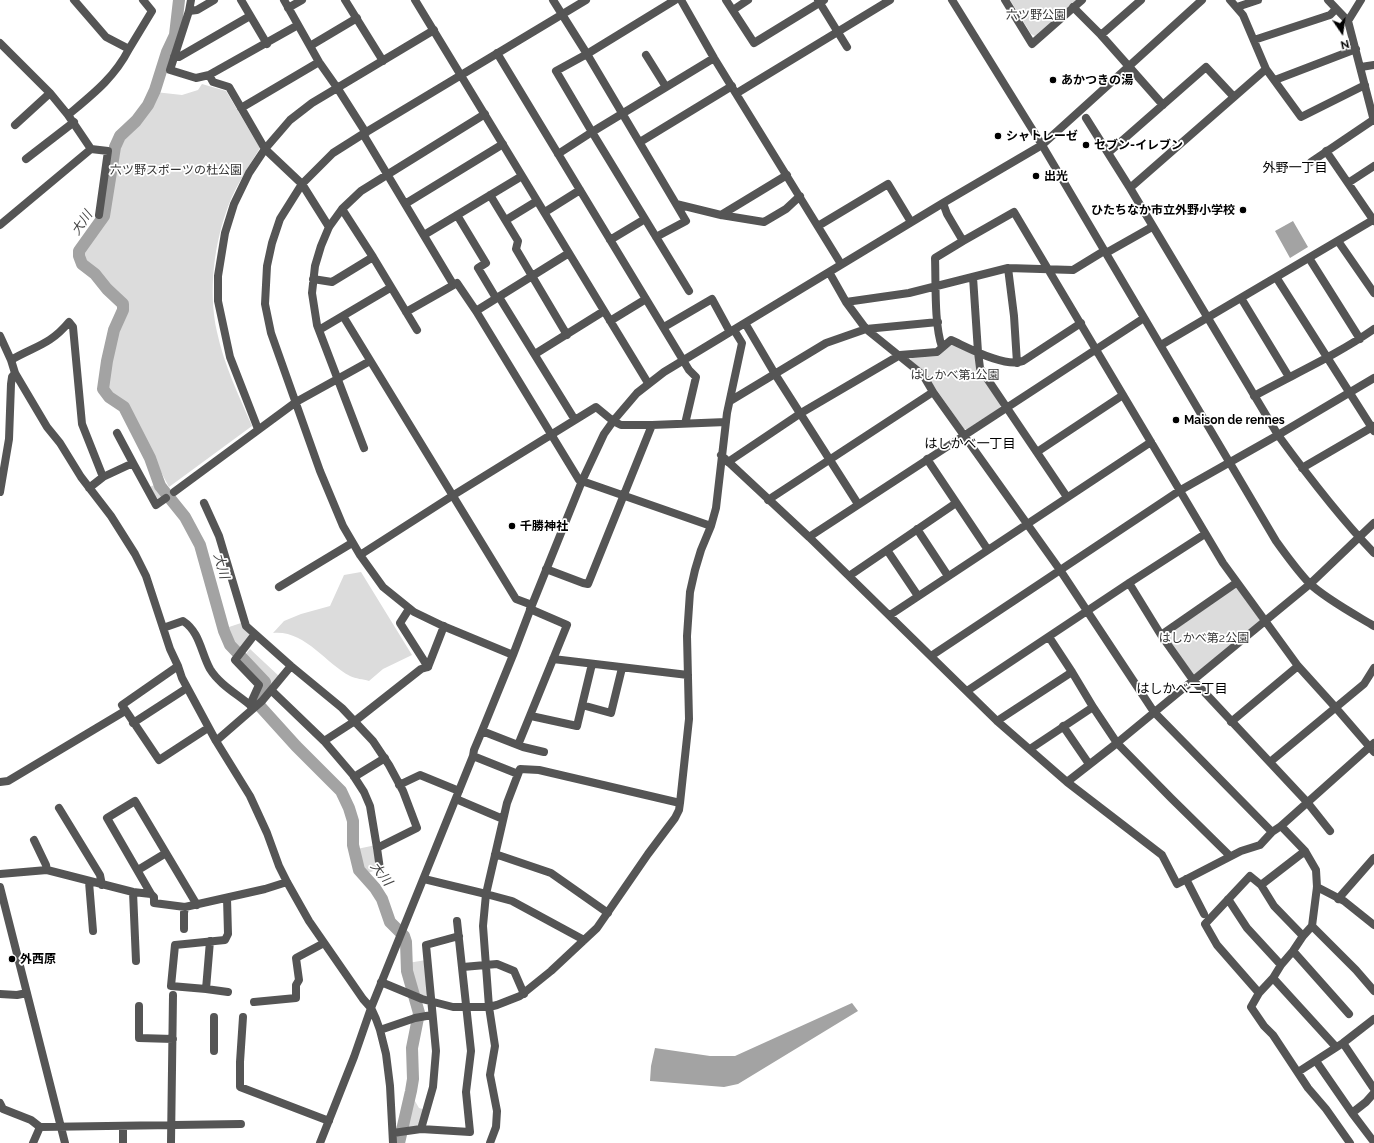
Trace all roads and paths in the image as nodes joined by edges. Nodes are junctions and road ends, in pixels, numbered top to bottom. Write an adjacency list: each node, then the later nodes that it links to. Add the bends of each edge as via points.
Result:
1 (74, 0): 46 (street, via 106,36)
2 (143, 0): 46 (street, via 152,11)
3 (191, 0): 32 (street)
4 (214, 0): 32 (street, via 197,10)
5 (241, 0): 34 (street)
6 (284, 0): 28 (street)
7 (302, 0): 28 (street)
8 (346, 0): 35 (street)
9 (416, 0): 38 (street)
10 (553, 0): 33 (street)
11 (586, 0): 33 (street)
12 (675, 0): 49 (street)
13 (681, 0): 52 (street)
14 (726, 0): 31 (street)
15 (748, 0): 31 (street)
16 (890, 0): 39 (street)
17 (952, 0): 82 (street)
18 (1006, 0): 29 (street, via 1032,44)
19 (1082, 0): 29 (street)
20 (1140, 0): 40 (street)
21 (1202, 0): 56 (street)
22 (1230, 0): 27 (street)
23 (1258, 0): 27 (street)
24 (1328, 0): 30 (street)
25 (1362, 0): 36 (street)
26 (821, 1): 31 (street, via 754,43); 39 (street)
27 (1237, 7): 41 (street)
28 (288, 8): 37 (street)
29 (1073, 8): 40 (street)
30 (1336, 9): 36 (street); 41 (street, via 1330,15)
31 (733, 10)
32 (189, 11): 51 (street)
33 (562, 14): 48 (street); 49 (street)
34 (250, 16): 43 (street); 51 (street, via 179,57)
35 (357, 18): 44 (street); 54 (street)
36 (1348, 21): 47 (street)
37 (298, 25): 43 (street); 44 (street)
38 (434, 30): 54 (street); 59 (street)
39 (838, 32): 45 (street); 67 (street)
40 (1101, 35): 56 (street)
41 (1254, 40): 58 (street)
42 (0, 43): 66 (street)
43 (267, 44): 60 (street)
44 (310, 46): 53 (street)
45 (847, 47)
46 (129, 49): 73 (street, via 116,71)
47 (1356, 49): 57 (street); 61 (street)
48 (497, 53): 59 (street); 87 (street)
49 (587, 54): 71 (street); 78 (street, via 556,71)
50 (646, 55): 64 (street)
51 (174, 57): 60 (street, via 170,70 196,78)
52 (714, 58): 63 (street); 64 (street)
53 (319, 62): 65 (street); 70 (street)
54 (383, 62): 65 (street)
55 (1374, 65): 57 (street)
56 (1128, 66): 69 (street); 82 (street)
57 (1361, 67): 62 (street)
58 (1266, 69): 61 (street); 68 (street)
59 (461, 74): 72 (street); 79 (street)
60 (209, 75): 70 (street, via 213,82 229,87)
61 (1275, 80): 62 (street, via 1301,117)
62 (1365, 85): 75 (street)
63 (732, 86): 67 (street); 80 (street)
64 (666, 87): 71 (street)
65 (338, 89): 79 (street); 84 (street, via 312,103 290,120)
66 (50, 93): 73 (street); 77 (street)
67 (737, 94): 92 (street)
68 (1234, 97): 69 (street, via 1206,67); 96 (street)
69 (1163, 105): 86 (street)
70 (241, 108): 84 (street)
71 (623, 113): 78 (street); 80 (street)
72 (485, 114): 81 (street); 91 (street)
73 (68, 115): 76 (street)
74 (1086, 118): 86 (street)
75 (1374, 120): 85 (street)
76 (74, 122): 83 (street); 88 (street)
77 (15, 125)
78 (592, 132): 87 (street); 109 (street)
79 (364, 133): 91 (street); 95 (street, via 333,153)
80 (640, 142): 103 (street)
81 (503, 144): 93 (street); 102 (street)
82 (1042, 145): 101 (street); 122 (street)
83 (91, 149): 106 (street, via 108,151); 113 (street)
84 (265, 149): 95 (street); 193 (street, via 249,173 234,204 225,233 218,276 218,301 230,357)
85 (1326, 151): 89 (street); 94 (street)
86 (1108, 153): 96 (street)
87 (558, 154): 97 (street)
88 (26, 159)
89 (1311, 162)
90 (1374, 166): 94 (street)
91 (387, 175): 102 (street); 104 (street, via 361,191)
92 (787, 175): 99 (street); 108 (street)
93 (522, 176): 98 (street); 100 (street)
94 (1348, 183): 111 (street)
95 (302, 184): 115 (street); 184 (street, via 280,219 272,243 267,266 265,304 271,333)
96 (1130, 188): 116 (street)
97 (580, 190): 105 (street); 119 (street)
98 (490, 195): 107 (street); 110 (street)
99 (800, 196): 108 (street, via 764,222); 114 (street)
100 (537, 201): 105 (street); 110 (street)
101 (943, 203): 112 (street); 120 (street)
102 (405, 204): 117 (street)
103 (676, 204): 108 (street); 118 (street, via 686,221)
104 (342, 208): 115 (street); 124 (street)
105 (545, 212): 123 (street)
106 (100, 215)
107 (457, 215): 117 (street); 139 (street, via 486,263 478,268)
108 (721, 215)
109 (645, 219): 118 (street); 119 (street)
110 (506, 220): 130 (street, via 518,241 516,249)
111 (1374, 221): 121 (street)
112 (911, 222): 114 (street, via 888,184); 126 (street)
113 (0, 225)
114 (818, 226): 126 (street)
115 (329, 227): 133 (street, via 321,246)
116 (1152, 227): 122 (street); 148 (street)
117 (424, 235): 134 (street)
118 (656, 237): 137 (street)
119 (610, 240): 141 (street)
120 (963, 241): 128 (street, via 1014,212); 135 (street, via 935,258)
121 (1338, 241): 125 (street); 138 (street)
122 (1105, 252): 128 (street, via 1073,270); 147 (street)
123 (569, 253): 130 (street); 144 (street)
124 (373, 257): 133 (street, via 332,282); 136 (street)
125 (1309, 258): 132 (street); 161 (street)
126 (841, 264): 129 (street)
127 (1008, 268): 128 (street); 131 (street); 172 (street)
128 (1048, 268): 152 (street)
129 (829, 272): 142 (street); 151 (street)
130 (532, 277): 139 (street); 159 (street)
131 (973, 277): 135 (street); 165 (street)
132 (1276, 277): 140 (street); 168 (street)
133 (313, 279): 156 (street, via 312,293)
134 (453, 284): 143 (street, via 457,283); 145 (street)
135 (936, 286): 142 (street, via 909,293); 150 (street)
136 (390, 288): 145 (street); 146 (street)
137 (689, 291)
138 (1374, 293)
139 (498, 297): 143 (street); 166 (street)
140 (1241, 298): 148 (street); 175 (street)
141 (646, 299): 149 (street); 153 (street)
142 (846, 302): 154 (street)
143 (476, 311): 195 (street)
144 (604, 311): 149 (street); 159 (street)
145 (406, 312): 157 (street)
146 (344, 316): 156 (street); 171 (street)
147 (1144, 318): 162 (street); 164 (street)
148 (1207, 318): 162 (street); 182 (street)
149 (610, 321): 178 (street)
150 (938, 322): 154 (street); 163 (street)
151 (745, 323): 158 (street); 174 (street)
152 (1081, 323): 164 (street); 172 (street)
153 (664, 327): 158 (street, via 712,299); 170 (street)
154 (866, 329): 167 (street); 174 (street, via 826,343)
155 (1374, 329): 161 (street)
156 (319, 330): 177 (street)
157 (417, 330)
158 (732, 331): 170 (street); 183 (street, via 742,343)
159 (567, 335): 166 (street)
160 (0, 336): 169 (street)
161 (1360, 339): 168 (street)
162 (1160, 345): 205 (street)
163 (942, 347): 165 (street, via 951,340); 167 (street, via 937,352)
164 (1097, 350): 181 (street); 185 (street)
165 (978, 352): 172 (street, via 991,358); 185 (street, via 980,368)
166 (535, 354): 187 (street)
167 (900, 355): 179 (street, via 923,375); 186 (street)
168 (1327, 358): 175 (street); 180 (street)
169 (11, 360): 173 (street); 208 (street, via 44,344 60,333 69,322 73,327 82,424)
170 (684, 360): 178 (street); 190 (street, via 696,377)
171 (370, 361): 177 (street); 215 (street)
172 (1017, 363)
173 (15, 372): 210 (street, via 47,426); 212 (street, via 11,384 9,439)
174 (776, 374): 183 (street); 186 (street)
175 (1289, 377): 182 (street)
176 (1374, 378): 180 (street)
177 (337, 379): 184 (street); 199 (street)
178 (648, 383): 188 (street)
179 (933, 392): 196 (street); 202 (street)
180 (1349, 393): 192 (street); 197 (street)
181 (1123, 395): 198 (street); 200 (street)
182 (1254, 396): 197 (street)
183 (730, 401): 189 (street)
184 (296, 402): 193 (street); 229 (street, via 320,471)
185 (1007, 407): 196 (street); 200 (street)
186 (801, 413): 202 (street); 204 (street)
187 (575, 420): 188 (street, via 596,407); 195 (street)
188 (613, 421): 191 (street, via 621,425); 209 (street)
189 (726, 422): 190 (street); 201 (street)
190 (685, 424): 191 (street)
191 (652, 425): 214 (street)
192 (1373, 428): 207 (street)
193 (258, 429): 213 (street)
194 (117, 433): 206 (street)
195 (551, 435): 209 (street); 215 (street)
196 (965, 435): 203 (street); 222 (street)
197 (1278, 435): 205 (street); 207 (street)
198 (1151, 442): 211 (street); 216 (street)
199 (364, 448)
200 (1037, 452): 216 (street)
201 (721, 455): 204 (street); 224 (street, via 716,508)
202 (830, 459): 218 (street); 221 (street)
203 (927, 459): 220 (street); 221 (street)
204 (728, 462): 218 (street)
205 (1230, 462): 211 (street); 240 (street, via 1276,541)
206 (133, 463): 208 (street); 217 (street, via 156,505)
207 (1302, 468): 228 (street)
208 (103, 477): 210 (street)
209 (582, 481): 214 (street); 234 (street)
210 (89, 488): 250 (street, via 111,516 135,554 146,576)
211 (1180, 490): 226 (street); 235 (street)
212 (0, 492)
213 (174, 492)
214 (624, 495): 224 (street); 234 (street, via 588,584)
215 (452, 496): 233 (street); 243 (street, via 516,599)
216 (1067, 497): 222 (street)
217 (166, 498)
218 (768, 500): 227 (street)
219 (204, 503): 251 (street, via 219,536 246,626)
220 (956, 503): 225 (street); 231 (street)
221 (858, 504): 227 (street)
222 (1027, 523): 231 (street); 235 (street)
223 (1374, 523): 228 (street)
224 (711, 526): 265 (street, via 701,550 690,592)
225 (917, 529): 230 (street); 237 (street)
226 (1205, 534): 238 (street); 239 (street)
227 (809, 537): 236 (street)
228 (1359, 537): 232 (street); 240 (street)
229 (352, 543): 233 (street); 241 (street)
230 (887, 550): 236 (street); 242 (street)
231 (988, 550): 237 (street)
232 (1374, 553)
233 (360, 555): 244 (street, via 383,587)
234 (546, 569): 243 (street)
235 (1060, 570): 245 (street); 255 (street)
236 (849, 576): 246 (street)
237 (948, 576): 242 (street)
238 (1128, 583): 245 (street); 252 (street)
239 (1236, 583): 247 (street); 252 (street)
240 (1310, 584): 247 (street); 249 (street)
241 (279, 587)
242 (918, 596): 246 (street)
243 (531, 607): 254 (street); 256 (street, via 567,625)
244 (409, 609): 248 (street); 261 (street, via 400,623)
245 (1088, 611): 253 (street); 275 (street)
246 (890, 615): 255 (street)
247 (1264, 621): 260 (street); 266 (street)
248 (444, 626): 254 (street); 261 (street)
249 (1374, 626)
250 (163, 628): 258 (street); 271 (street, via 183,621 188,624 194,630 210,669 217,679)
251 (255, 634): 259 (street); 271 (street, via 235,660 258,685)
252 (1161, 635): 266 (street)
253 (1048, 637): 264 (street); 269 (street)
254 (513, 655): 283 (street)
255 (931, 656): 269 (street)
256 (553, 660): 257 (street); 276 (street)
257 (592, 664): 262 (street); 270 (street)
258 (178, 666): 267 (street); 274 (street, via 122,705)
259 (291, 666): 268 (street); 277 (street)
260 (1298, 666): 273 (street); 279 (street)
261 (428, 667): 277 (street, via 421,668)
262 (622, 668): 265 (street); 270 (street, via 611,712)
263 (1374, 668): 273 (street, via 1364,684)
264 (1072, 672): 272 (street); 278 (street)
265 (688, 675): 303 (street, via 688,726)
266 (1193, 680): 275 (street); 279 (street)
267 (187, 688): 280 (street); 282 (street)
268 (272, 691): 271 (street); 285 (street)
269 (967, 691): 278 (street)
270 (582, 706): 276 (street, via 577,726)
271 (251, 707): 284 (street)
272 (1093, 707): 281 (street); 286 (street)
273 (1336, 708): 288 (street); 293 (street)
274 (125, 711): 280 (street); 297 (street, via 8,781)
275 (1154, 712): 286 (street); 308 (street)
276 (531, 716): 287 (street)
277 (355, 721): 285 (street); 292 (street)
278 (997, 722): 289 (street)
279 (1231, 722): 293 (street)
280 (134, 723): 282 (street, via 159,760)
281 (1063, 726): 289 (street); 294 (street)
282 (208, 728): 284 (street)
283 (482, 731): 287 (street); 291 (street)
284 (216, 741): 323 (street, via 250,796)
285 (324, 741): 296 (street)
286 (1117, 743): 294 (street); 314 (street)
287 (518, 746): 290 (street)
288 (1373, 747): 302 (street)
289 (1030, 750): 298 (street)
290 (544, 752)
291 (473, 756): 295 (street); 300 (street)
292 (385, 758): 296 (street); 299 (street)
293 (1270, 762): 302 (street)
294 (1089, 764): 298 (street)
295 (518, 774): 303 (street, via 522,768 539,770); 305 (street)
296 (354, 777): 310 (street, via 370,806)
297 (0, 782)
298 (1067, 782): 321 (street, via 1162,855 1177,884)
299 (400, 785): 300 (street, via 420,775); 310 (street, via 417,828)
300 (459, 791): 301 (street)
301 (456, 799): 305 (street); 320 (street)
302 (1307, 802): 306 (street); 307 (street)
303 (680, 803): 336 (street, via 675,818)
304 (59, 808): 324 (street, via 100,876)
305 (503, 819): 313 (street)
306 (1281, 826): 308 (street); 311 (street)
307 (1330, 831)
308 (1272, 832): 314 (street, via 1260,845)
309 (34, 840): 317 (street)
310 (378, 848): 316 (street)
311 (1305, 851): 325 (street); 327 (street, via 1316,870)
312 (166, 853): 318 (street); 318 (street, via 135,801 107,818); 334 (street)
313 (495, 854): 330 (street); 336 (street, via 551,873)
314 (1230, 856): 321 (street)
315 (1374, 858): 333 (street)
316 (380, 869)
317 (47, 870): 319 (street); 322 (street)
318 (138, 870): 329 (street)
319 (0, 874)
320 (424, 879): 330 (street); 354 (street)
321 (1186, 879): 337 (street)
322 (89, 882): 324 (street); 342 (street)
323 (286, 882): 331 (street); 347 (street)
324 (102, 885): 328 (street)
325 (1261, 885): 332 (street, via 1250,876); 344 (street, via 1274,906)
326 (0, 887): 358 (street)
327 (1318, 887): 333 (street); 340 (street)
328 (133, 892): 329 (street); 349 (street)
329 (151, 894): 335 (street, via 154,903)
330 (486, 894): 345 (street, via 512,901); 350 (street, via 483,926)
331 (227, 898): 334 (street); 346 (street, via 228,934 225,940)
332 (1228, 899): 351 (street, via 1247,928); 359 (street, via 1205,924 1217,945)
333 (1338, 899): 339 (street)
334 (197, 905): 335 (street)
335 (185, 907): 341 (street)
336 (608, 913): 345 (street)
337 (1204, 914)
338 (457, 921): 343 (street)
339 (1373, 923)
340 (1312, 926): 344 (street); 356 (street)
341 (184, 930)
342 (93, 931)
343 (459, 936): 352 (street); 364 (street, via 426,945)
344 (1303, 936): 348 (street)
345 (584, 940): 361 (street)
346 (210, 941): 355 (street); 355 (street, via 175,945 171,986)
347 (324, 943): 363 (street, via 296,958 299,980 296,985 296,998); 367 (street, via 362,999)
348 (1293, 951): 351 (street); 369 (street)
349 (136, 961)
350 (486, 965): 352 (street); 361 (street, via 497,964 514,971); 366 (street)
351 (1281, 965): 353 (street)
352 (463, 967): 368 (street)
353 (1273, 978): 359 (street); 376 (street)
354 (382, 982): 364 (street); 367 (street)
355 (206, 989): 357 (street)
356 (1374, 991)
357 (228, 992)
358 (27, 993): 360 (street); 389 (street)
359 (1259, 993): 379 (street, via 1250,1007 1274,1035)
360 (0, 994)
361 (524, 994): 366 (street)
362 (173, 995): 375 (street)
363 (254, 1002)
364 (431, 1002): 368 (street); 370 (street)
365 (139, 1006): 375 (street, via 139,1038)
366 (489, 1007): 368 (street); 399 (street, via 495,1046 490,1076 497,1111 496,1127)
367 (371, 1008): 374 (street); 384 (street)
368 (466, 1008): 390 (street, via 471,1051 466,1092 470,1132)
369 (1349, 1014)
370 (429, 1015): 374 (street); 390 (street, via 436,1051 433,1087)
371 (214, 1017): 377 (street)
372 (243, 1017): 384 (street, via 240,1087)
373 (1374, 1019): 376 (street)
374 (380, 1030): 391 (street)
375 (173, 1039): 386 (street)
376 (1340, 1045): 378 (street); 380 (street)
377 (214, 1051)
378 (1316, 1061): 379 (street); 383 (street)
379 (1298, 1072): 400 (street)
380 (1374, 1089)
381 (1374, 1093): 383 (street)
382 (1, 1109): 388 (street, via 32,1120)
383 (1352, 1113): 392 (street)
384 (329, 1120): 397 (street)
385 (241, 1124): 386 (street)
386 (171, 1125): 387 (street); 396 (street)
387 (123, 1126): 389 (street); 395 (street)
388 (40, 1127): 389 (street); 393 (street)
389 (61, 1127): 394 (street)
390 (421, 1129): 391 (street)
391 (398, 1132): 398 (street)
392 (1374, 1142)
393 (33, 1143)
394 (65, 1143)
395 (123, 1143)
396 (171, 1143)
397 (320, 1143)
398 (393, 1143)
399 (490, 1143)
400 (1350, 1143)

